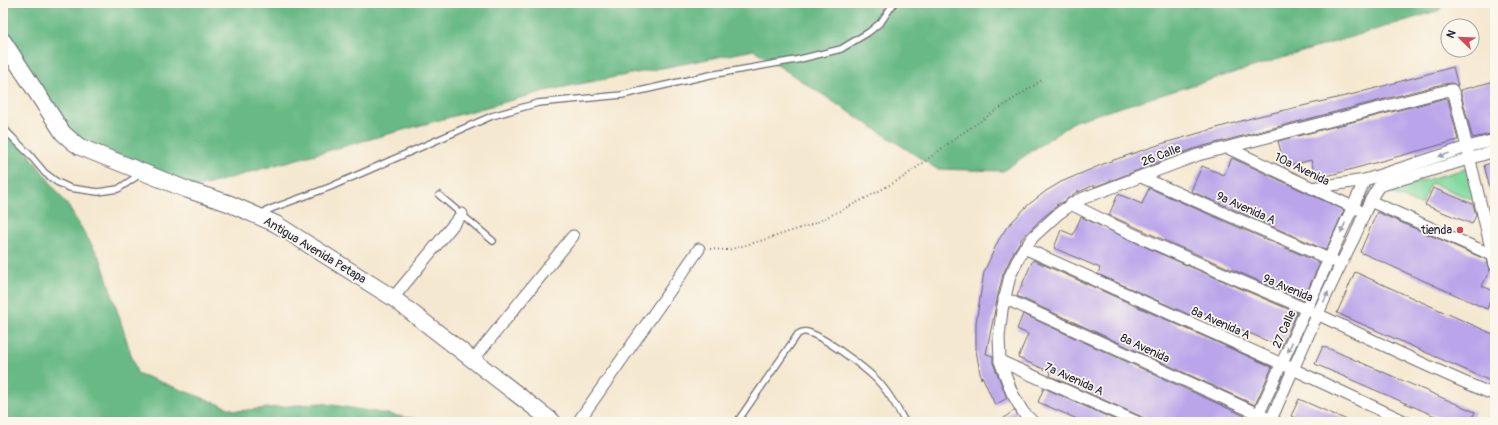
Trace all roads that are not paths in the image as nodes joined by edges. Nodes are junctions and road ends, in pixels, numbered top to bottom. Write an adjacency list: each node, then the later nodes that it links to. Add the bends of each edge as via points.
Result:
1 (894, 3): 18 (lane, via 881,22 841,49 622,95 538,103 492,116 330,187)
2 (3, 41): 8 (main road, Antigua Avenida Petapa, via 63,133 80,147)
3 (3, 128): 8 (lane, via 45,173 70,188 98,192 118,189)
4 (1495, 140): 7 (street)
5 (1228, 148): 7 (street, 26 Calle, via 1452,90); 9 (street, 26 Calle, via 1198,155); 11 (street, 10a Avenida)
6 (1495, 151): 7 (street)
7 (1469, 153): 10 (street, one-way to 10); 13 (street, 27 Calle, via 1382,184); 24 (street)
8 (143, 172): 18 (main road, Antigua Avenida Petapa)
9 (1141, 177): 14 (street, 26 Calle); 23 (street, 9a Avenida A)
10 (1365, 180): 11 (street); 15 (street, 27 Calle)
11 (1312, 188): 15 (street, 10a Avenida)
12 (439, 195): 17 (lane)
13 (1370, 201): 16 (street, 27 Calle); 24 (street)
14 (1071, 204): 21 (street, 26 Calle, via 1033,236); 28 (street, 9a Avenida, via 1117,227)
15 (1352, 207): 16 (street, 10a Avenida); 23 (street, 27 Calle, one-way to 23)
16 (1364, 213): 25 (street, 27 Calle)
17 (462, 214): 20 (lane); 26 (street)
18 (258, 215): 26 (main road, Antigua Avenida Petapa)
19 (573, 236): 30 (street)
20 (493, 241)
21 (1024, 248): 27 (street, 26 Calle, via 1012,272); 32 (street, 8a Avenida A)
22 (699, 249): 38 (street)
23 (1329, 260): 25 (street, 9a Avenida A); 28 (street, 27 Calle)
24 (1494, 260)
25 (1340, 264): 29 (street, 27 Calle, one-way to 25)
26 (393, 298): 30 (main road, Antigua Avenida Petapa)
27 (1004, 298): 31 (street, 26 Calle, via 1000,324); 35 (street, 8a Avenida)
28 (1306, 310): 29 (street, 9a Avenida); 32 (street, 27 Calle, one-way to 32)
29 (1318, 314): 33 (street, 27 Calle); 34 (street, 9a Avenida, via 1449,377)
30 (473, 360): 37 (main road, Antigua Avenida Petapa)
31 (1000, 361): 41 (street, via 1012,392); 42 (street, 7a Avenida A)
32 (1282, 365): 33 (street, 8a Avenida A); 35 (street, 27 Calle)
33 (1294, 369): 36 (street, 27 Calle); 43 (street, 8a Avenida A)
34 (1495, 395)
35 (1257, 418): 36 (street, 8a Avenida)
36 (1272, 421)
37 (553, 422)
38 (578, 422)
39 (737, 422): 40 (lane, via 798,334 807,332 848,356 875,379 893,400)
40 (906, 422)
41 (1033, 422)
42 (1137, 422)
43 (1406, 422)

